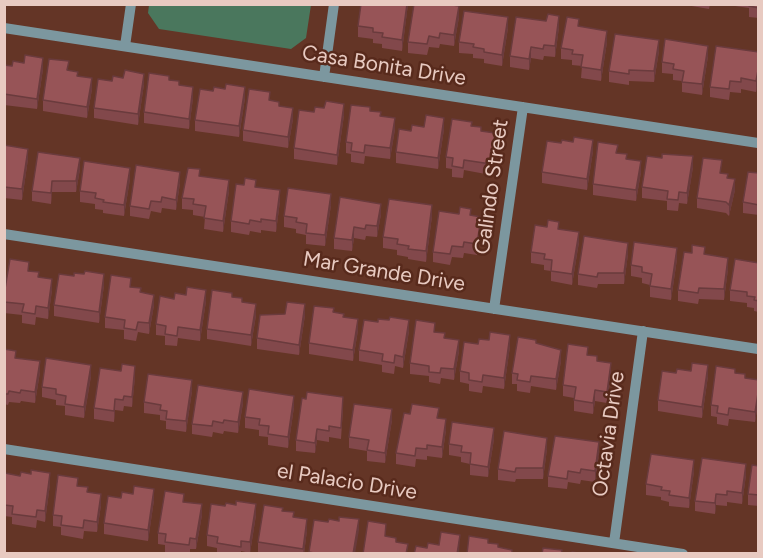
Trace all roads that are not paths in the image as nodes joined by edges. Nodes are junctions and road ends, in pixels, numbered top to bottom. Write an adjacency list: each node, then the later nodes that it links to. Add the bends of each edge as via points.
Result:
1 (131, 4): 4 (street)
2 (334, 4): 5 (street)
3 (4, 28): 4 (street, Casa Bonita Drive)
4 (125, 46): 5 (street, Casa Bonita Drive)
5 (324, 77): 6 (street, Casa Bonita Drive)
6 (523, 107): 7 (street, Casa Bonita Drive); 9 (street, Galindo Street)
7 (759, 143)
8 (4, 234): 9 (street, Mar Grande Drive)
9 (494, 309): 10 (street, Mar Grande Drive)
10 (643, 331): 11 (street, Mar Grande Drive); 13 (street, Octavia Drive)
11 (759, 349)
12 (4, 449): 13 (street, el Palacio Drive)
13 (614, 543): 14 (street, el Palacio Drive)
14 (683, 554)

